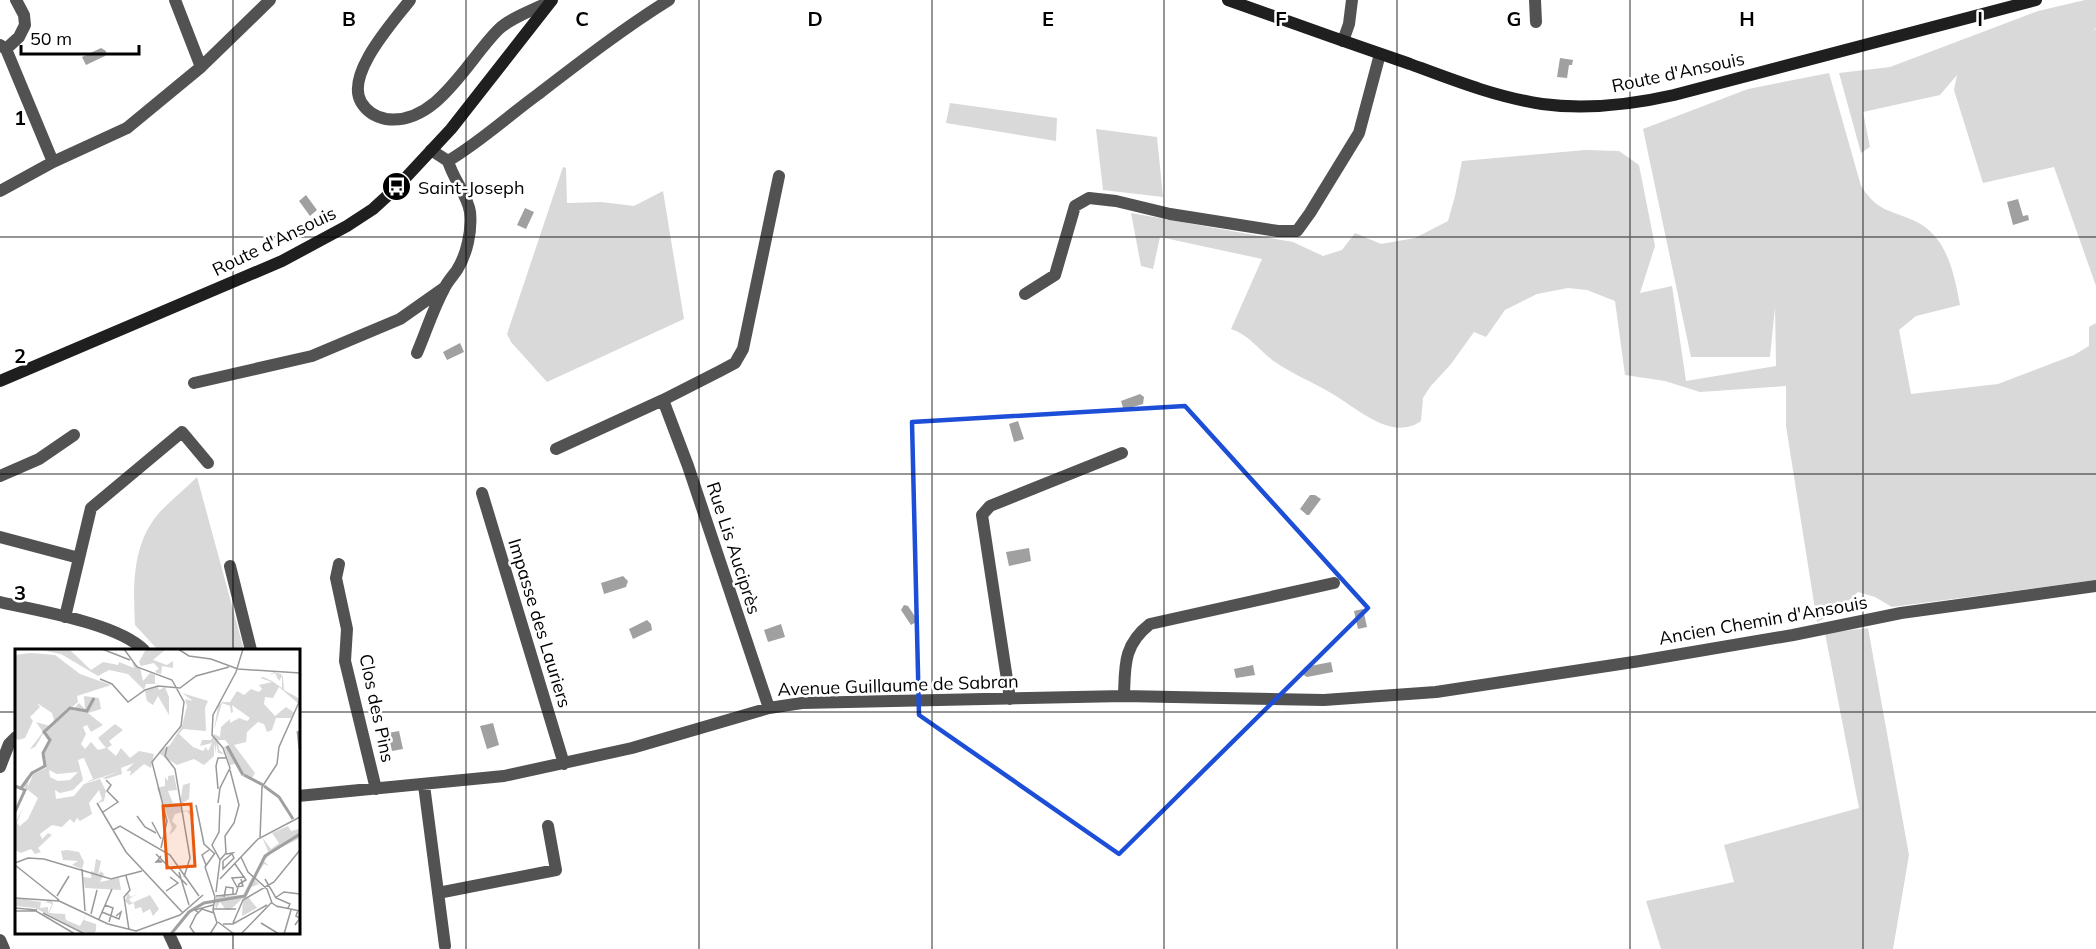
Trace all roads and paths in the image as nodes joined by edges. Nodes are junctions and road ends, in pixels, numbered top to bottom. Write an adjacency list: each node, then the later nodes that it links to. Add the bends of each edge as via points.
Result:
1 (16, 0): 13 (street, via 26,25 19,37)
2 (175, 0): 15 (street)
3 (270, 0): 15 (street)
4 (411, 0): 10 (street, via 364,64 358,82 359,98 365,109 378,117 395,120 415,116 441,97 500,28)
5 (669, 0): 17 (street)
6 (1228, 0): 12 (street, Route d'Ansouis)
7 (1352, 0): 12 (street)
8 (1534, 0): 11 (street)
9 (2036, 0): 14 (street, Route d'Ansouis, via 1674,96 1619,105 1566,106 1513,99)
10 (551, 1): 16 (street, Route d'Ansouis)
11 (1536, 22)
12 (1343, 41): 14 (street, Route d'Ansouis)
13 (3, 47): 18 (street)
14 (1380, 54): 22 (street, via 1359,133 1297,231 1267,230 1089,198 1075,206 1055,275)
15 (201, 67): 18 (street, via 128,128)
16 (431, 150): 17 (street); 24 (street, Route d'Ansouis, via 373,209 320,242)
17 (448, 161): 21 (street, via 470,210 470,231 466,252)
18 (53, 162): 20 (street)
19 (779, 176): 26 (street, via 743,349 735,363)
20 (0, 191)
21 (444, 288): 23 (street); 25 (street, via 400,319 312,356)
22 (1026, 294)
23 (417, 353)
24 (0, 381)
25 (194, 383)
26 (663, 400): 28 (street); 46 (street, Rue Lis Auciprès)
27 (74, 435): 31 (street, via 39,459)
28 (556, 449)
29 (1122, 453): 45 (street, via 990,506 982,515)
30 (208, 463): 34 (street, via 182,432 91,508)
31 (0, 476)
32 (482, 493): 48 (street, Impasse des Lauriers)
33 (0, 537): 34 (street)
34 (79, 558): 40 (street)
35 (339, 564): 51 (street, Clos des Pins, via 336,578 347,629 345,661)
36 (230, 566): 42 (street)
37 (1334, 583): 44 (street, via 1150,624 1138,633 1129,649)
38 (2096, 586): 43 (street, Ancien Chemin d'Ansouis, via 1900,613 1675,655)
39 (0, 602): 40 (street)
40 (65, 617): 41 (street, via 112,631)
41 (142, 649)
42 (251, 649)
43 (1436, 692): 44 (street, Avenue Guillaume de Sabran, via 1324,700)
44 (1124, 696): 45 (street, Avenue Guillaume de Sabran)
45 (1010, 699): 46 (street, Avenue Guillaume de Sabran, via 802,703)
46 (769, 708): 48 (street, Avenue Guillaume de Sabran)
47 (15, 738): 49 (street)
48 (564, 764): 50 (street, Avenue Guillaume de Sabran)
49 (0, 767)
50 (424, 785): 51 (street, Avenue Guillaume de Sabran); 54 (street)
51 (376, 789): 52 (street, Avenue Guillaume de Sabran)
52 (300, 796)
53 (548, 826): 54 (street, via 556,870)
54 (438, 893): 57 (street)
55 (168, 934): 59 (street)
56 (0, 940): 58 (street)
57 (445, 946)
58 (4, 949)
59 (176, 949)

